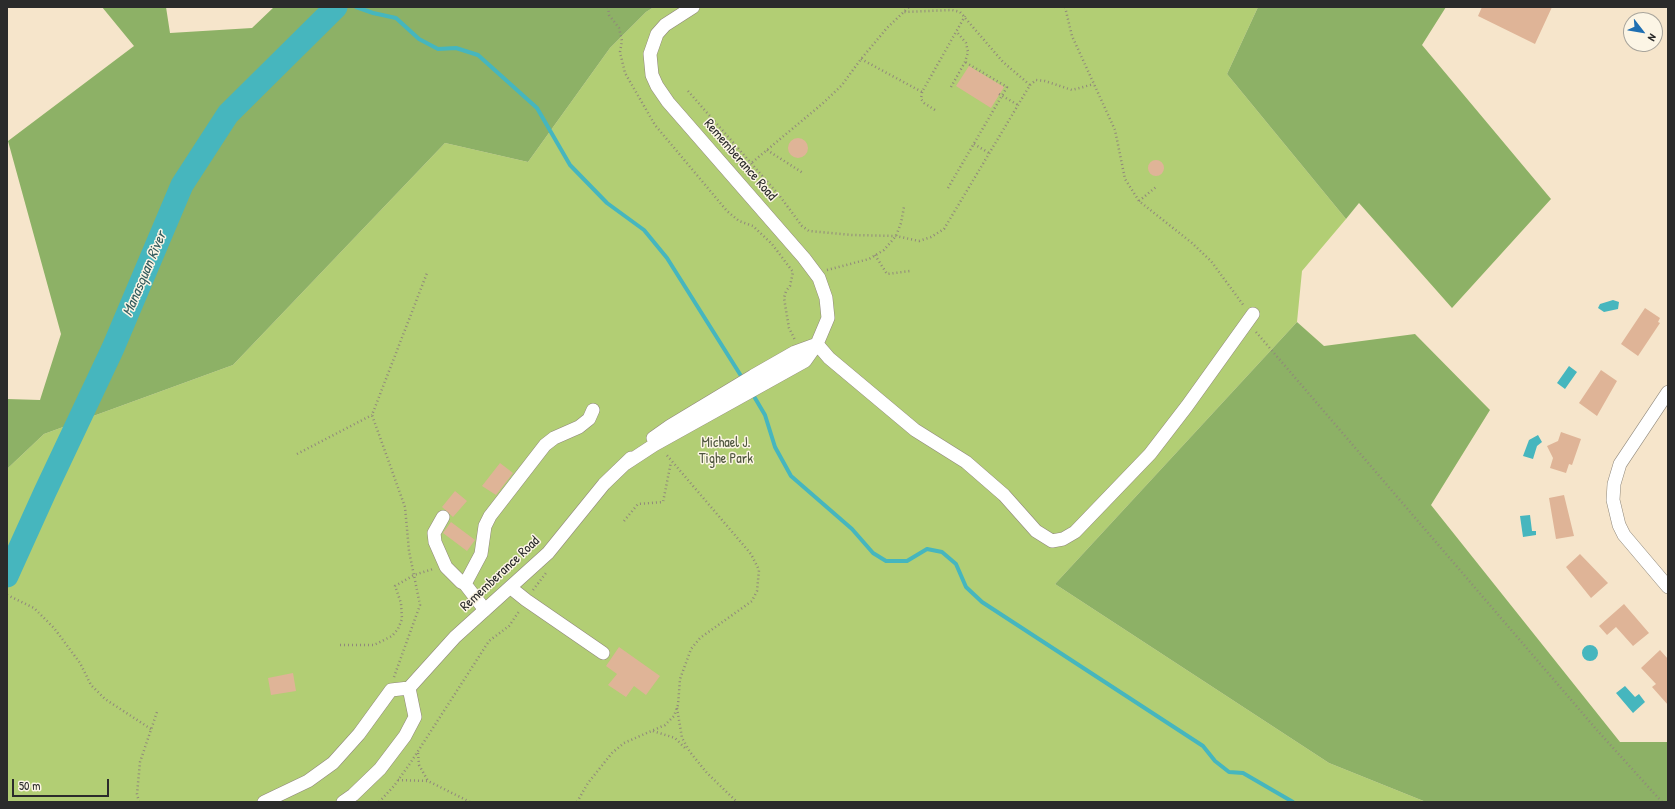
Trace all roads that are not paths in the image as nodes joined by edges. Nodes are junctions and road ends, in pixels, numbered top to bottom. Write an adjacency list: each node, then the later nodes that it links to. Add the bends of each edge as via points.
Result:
1 (693, 7): 3 (street, Rememberance Road, via 665,25 657,34 650,54 652,75 668,102 815,272 824,288 828,308 828,318)
2 (1253, 314): 3 (street, via 1150,454 1075,532 1063,539 1052,541 1036,531 1004,495 966,462 915,430 829,358)
3 (817, 344): 4 (street, Rememberance Road, via 800,350); 4 (street, Rememberance Road, via 805,361)
4 (756, 382): 10 (street, Rememberance Road, via 625,464 604,484 548,553)
5 (1668, 392): 9 (street, via 1620,464 1614,484 1613,500 1624,536)
6 (593, 410): 8 (street, via 589,419 579,427 545,445 490,516 485,526 481,554)
7 (443, 517): 8 (street, via 434,533 446,567)
8 (465, 584): 11 (street)
9 (1668, 587)
10 (511, 588): 11 (street, Rememberance Road); 12 (street)
11 (486, 610): 13 (street, Rememberance Road, via 455,637)
12 (603, 653)
13 (409, 688): 14 (street, via 391,690 359,734 333,763 308,781); 15 (street, via 415,717 405,736 380,769)
14 (264, 802)
15 (343, 802)

